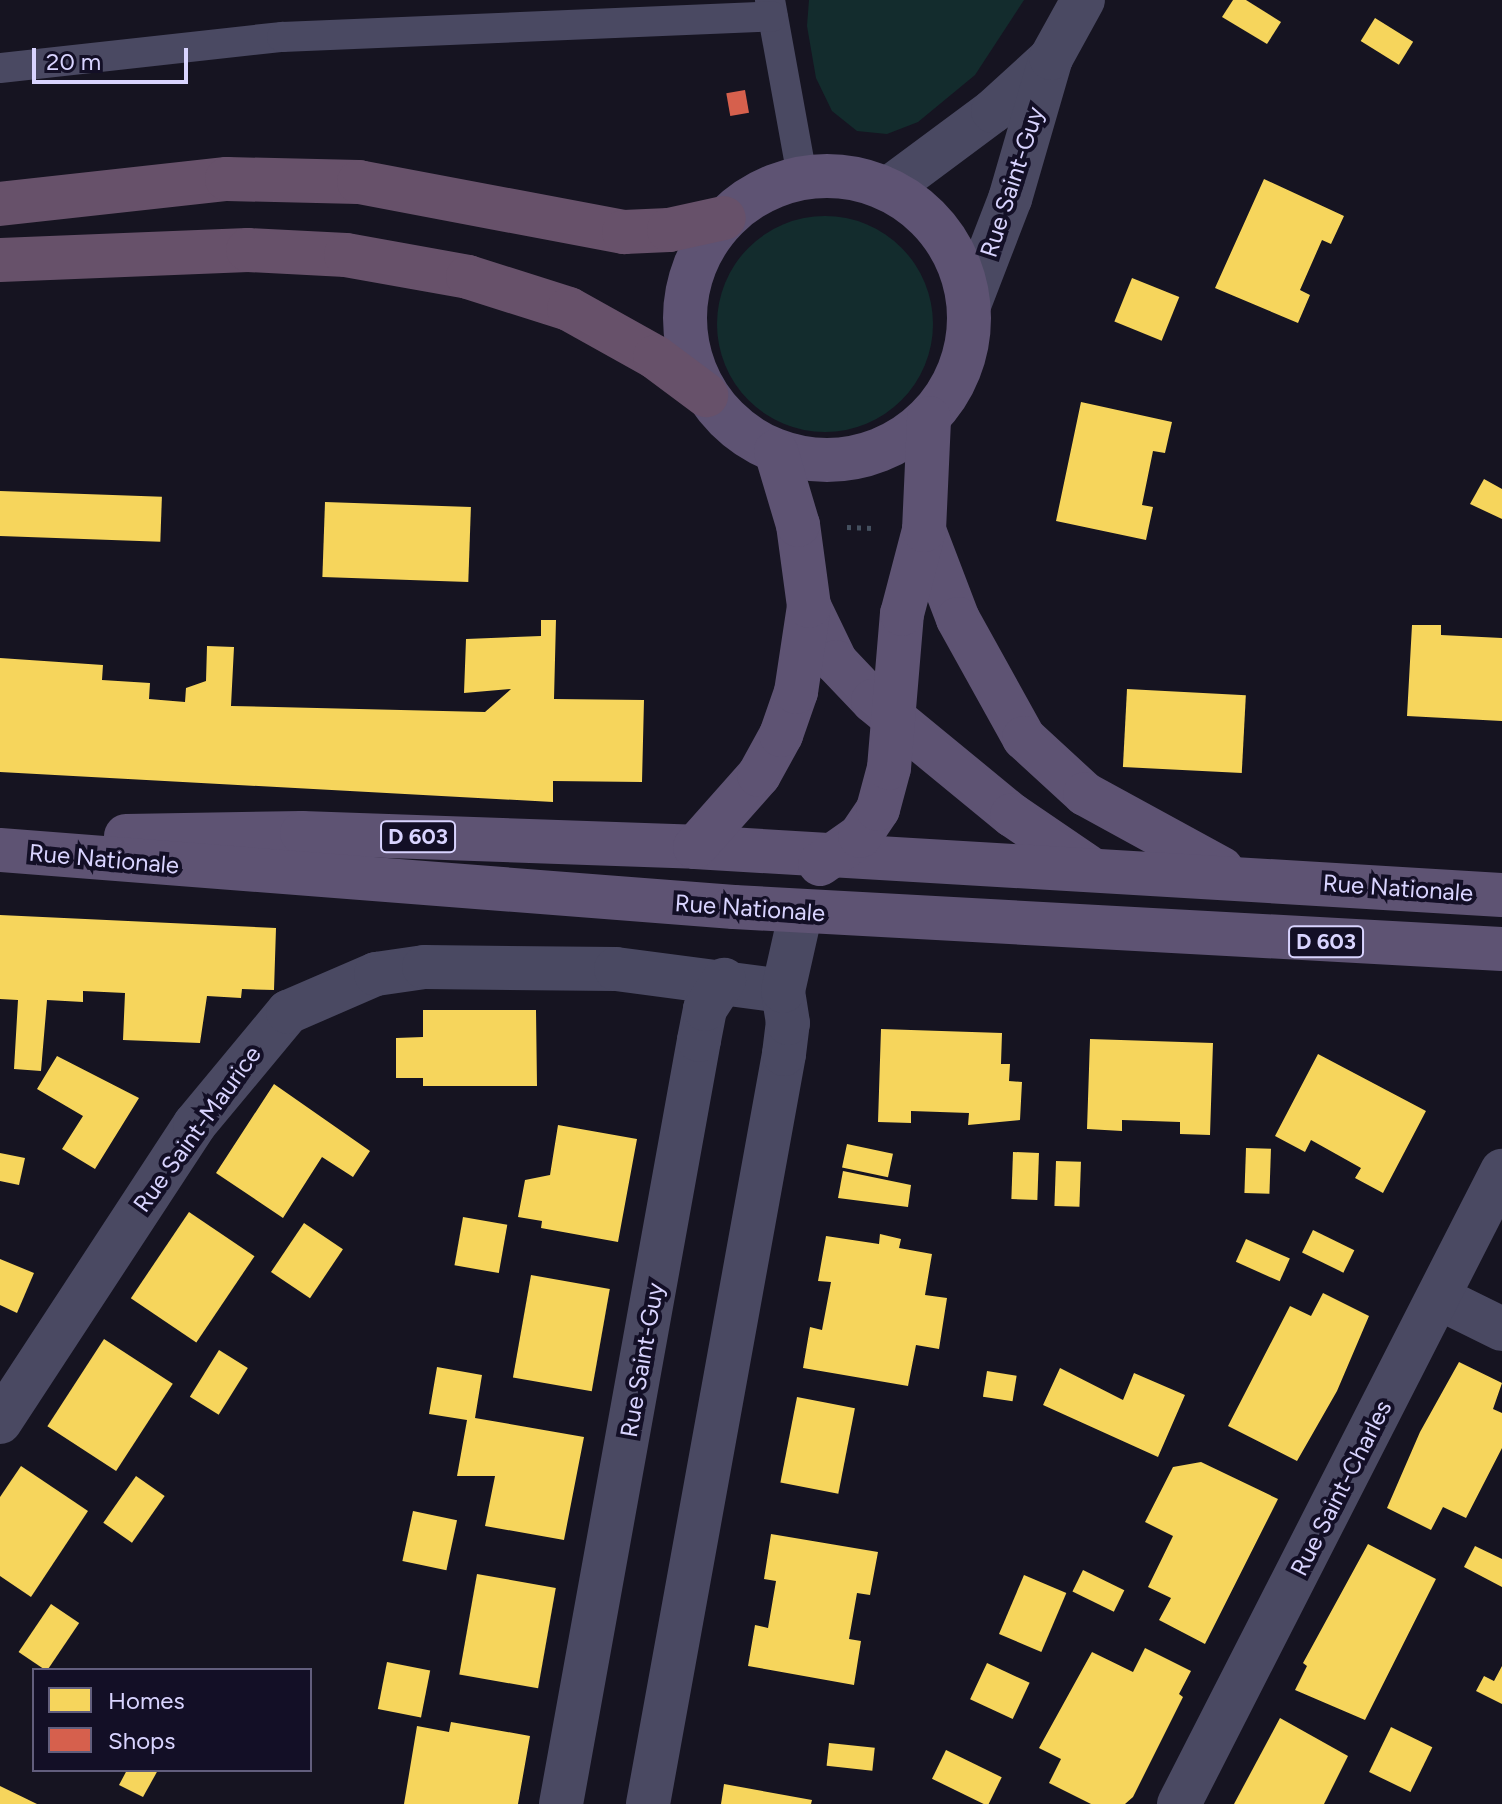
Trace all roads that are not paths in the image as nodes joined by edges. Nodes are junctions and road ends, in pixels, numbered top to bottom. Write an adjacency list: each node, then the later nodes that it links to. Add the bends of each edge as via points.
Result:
1 (1083, 0): 3 (street, Rue Saint-Guy)
2 (771, 8): 4 (lane, via 282,37); 5 (lane)
3 (1051, 58): 6 (street, Rue Saint-Guy, via 993,111); 10 (street, Rue Saint-Guy, via 1010,199)
4 (0, 68)
5 (802, 176): 6 (main road, via 846,176); 8 (main road, via 760,191)
6 (888, 189): 10 (main road, via 920,209 944,236 961,269)
7 (0, 204): 8 (highway, via 242,180 359,182 624,232 669,230)
8 (724, 218): 11 (main road, via 697,260 684,322 690,360)
9 (0, 260): 11 (highway, via 248,250 346,255 468,277 569,309 643,350)
10 (969, 305): 12 (main road, via 967,346 953,385)
11 (706, 395): 13 (main road, via 749,437)
12 (929, 418): 13 (main road, via 896,442 857,457 816,460); 14 (main road)
13 (776, 451): 15 (main road, via 798,525)
14 (924, 530): 16 (main road, via 902,614); 22 (main road, via 958,619 1024,738 1085,794)
15 (809, 606): 16 (main road, via 836,662); 18 (main road, via 796,692 781,735 739,803)
16 (893, 719): 20 (main road, via 878,809 860,836); 21 (main road, via 1032,830)
17 (0, 838): 18 (main road, Rue Nationale / D 603, via 302,833)
18 (695, 847): 20 (main road, Rue Nationale / D 603)
19 (0, 850): 24 (main road, Rue Nationale / D 603)
20 (835, 855): 21 (main road, Rue Nationale / D 603); 24 (main road)
21 (1090, 869): 22 (main road, Rue Nationale / D 603); 26 (main road)
22 (1238, 878): 23 (main road, Rue Nationale / D 603)
23 (1502, 895)
24 (734, 907): 25 (main road, Rue Nationale / D 603)
25 (801, 911): 26 (main road, Rue Nationale / D 603); 29 (street)
26 (1215, 937): 27 (main road, Rue Nationale / D 603)
27 (1502, 949)
28 (724, 980): 29 (street); 33 (street, Rue Saint-Maurice, via 616,969 424,967 376,974 288,1012 195,1124); 34 (street, Rue Saint-Guy, via 705,1009)
29 (783, 991): 35 (street, via 788,1023 784,1054)
30 (1502, 1171): 31 (street, Rue Saint-Charles)
31 (1439, 1298): 32 (street); 36 (street, Rue Saint-Charles)
32 (1502, 1329)
33 (0, 1422)
34 (561, 1804)
35 (648, 1804)
36 (1179, 1804)

